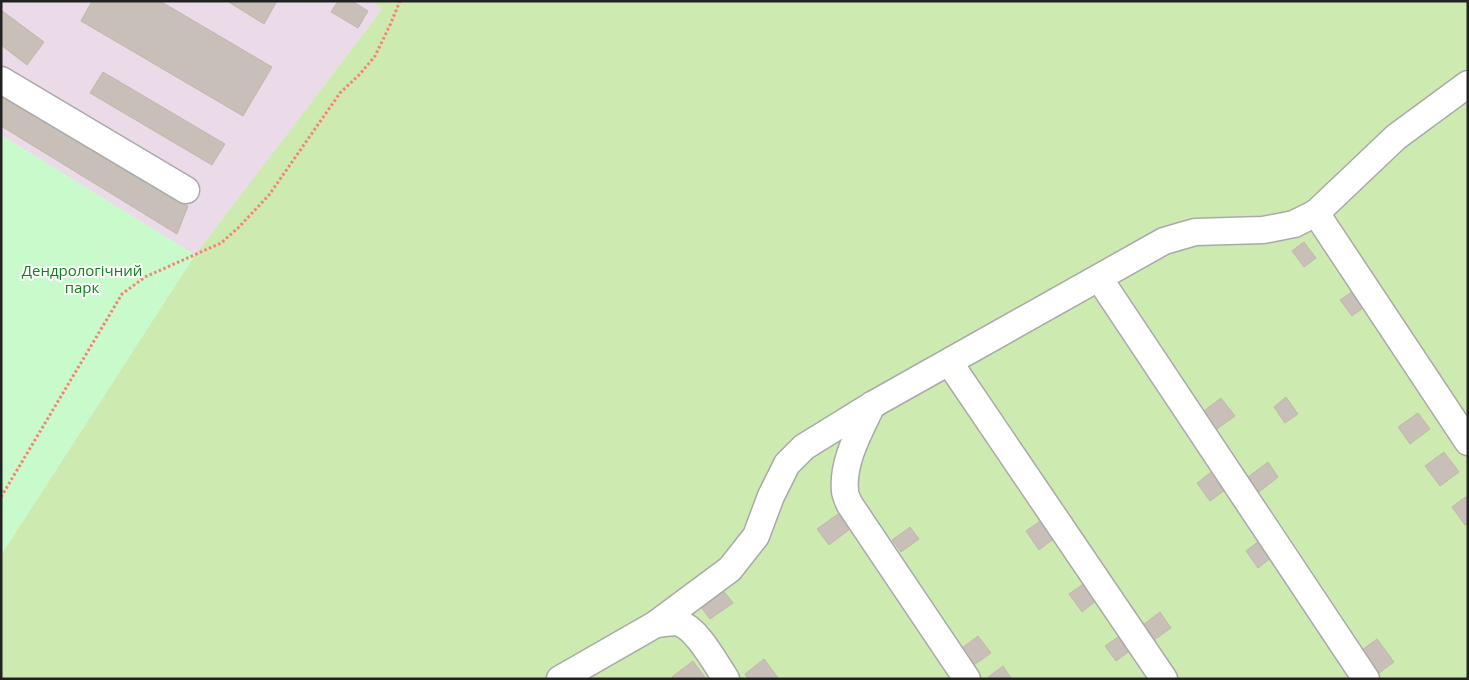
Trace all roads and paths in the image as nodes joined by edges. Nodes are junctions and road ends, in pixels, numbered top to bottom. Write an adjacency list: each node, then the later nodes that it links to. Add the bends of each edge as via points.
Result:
1 (400, 1): 10 (path, via 375,56 340,93 269,195 238,228 221,243 145,277 122,294)
2 (1, 80): 4 (street)
3 (1468, 84): 5 (street, via 1396,137)
4 (186, 190)
5 (1316, 213): 6 (street, via 1294,224 1263,230 1196,232 1164,241); 9 (street)
6 (1099, 278): 7 (street); 16 (street)
7 (949, 362): 8 (street); 15 (street)
8 (872, 405): 11 (street, via 804,447 787,464 756,536 730,569); 14 (street, via 847,466 845,491 850,505)
9 (1468, 442)
10 (1, 497)
11 (656, 624): 12 (street); 13 (street, via 679,622 691,631 703,643)
12 (560, 679)
13 (726, 679)
14 (967, 679)
15 (1164, 679)
16 (1366, 679)

